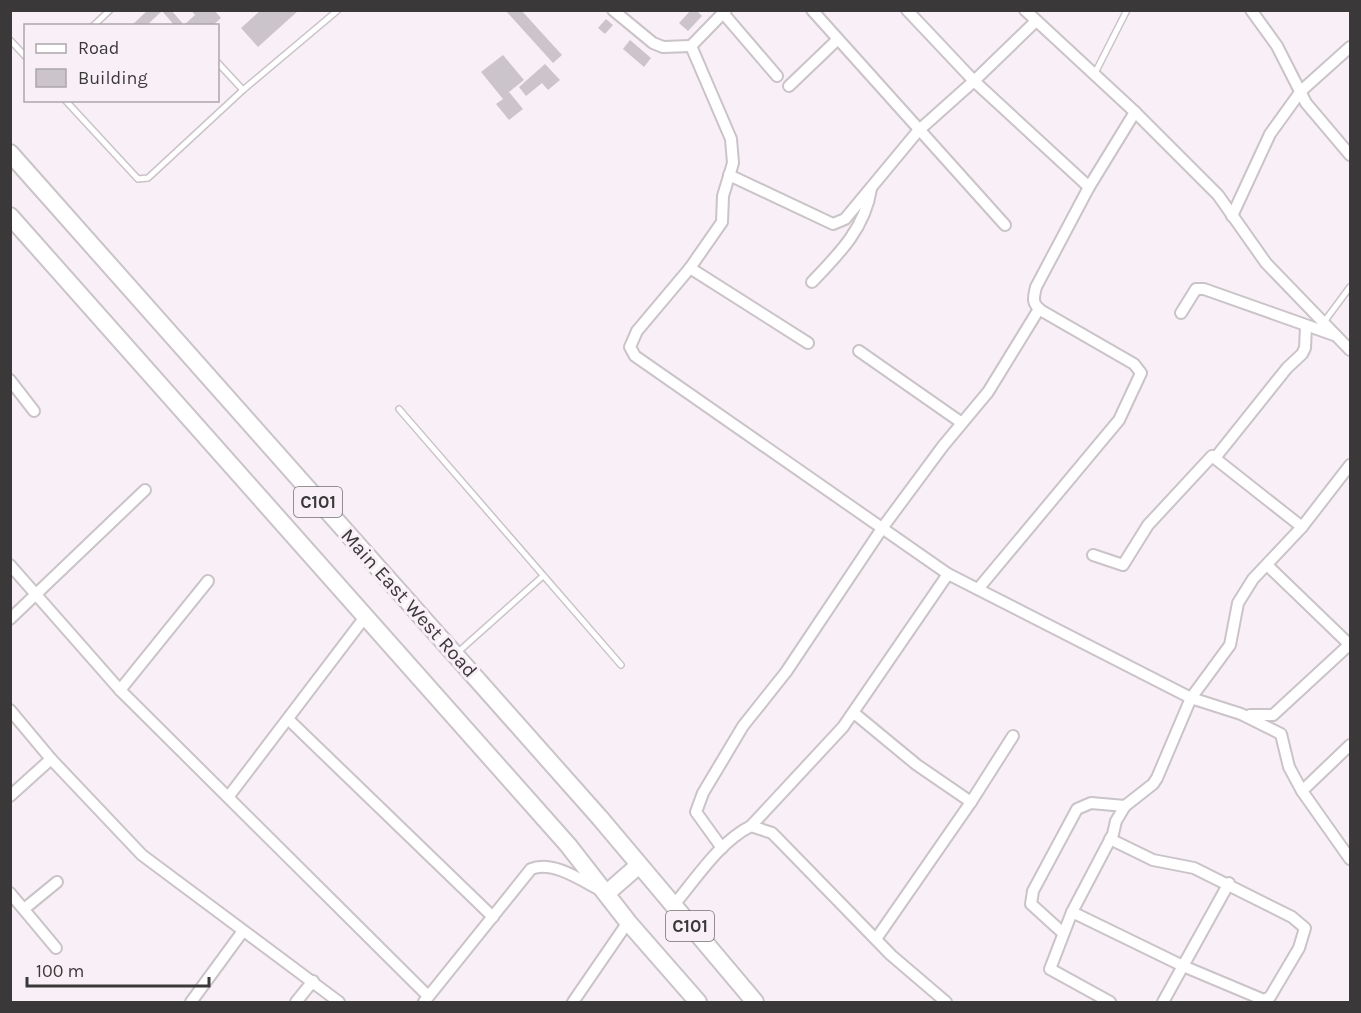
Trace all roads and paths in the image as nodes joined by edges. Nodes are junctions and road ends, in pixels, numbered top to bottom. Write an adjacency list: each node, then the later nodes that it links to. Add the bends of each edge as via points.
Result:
1 (110, 10): 10 (lane)
2 (338, 10): 21 (lane)
3 (613, 10): 13 (street, via 653,43 663,47)
4 (812, 10): 12 (street)
5 (907, 10): 19 (street)
6 (1127, 10): 17 (lane)
7 (1251, 10): 22 (street, via 1277,46)
8 (720, 13): 13 (street); 18 (street)
9 (1031, 15): 17 (street); 19 (street)
10 (95, 24)
11 (10, 40): 15 (lane)
12 (837, 40): 20 (street); 25 (street)
13 (691, 46): 28 (street, via 731,139 733,163)
14 (1350, 46): 22 (street)
15 (24, 55)
16 (219, 64): 21 (lane)
17 (1094, 75): 24 (street)
18 (777, 76)
19 (974, 81): 25 (street); 29 (street)
20 (789, 86)
21 (243, 90): 23 (lane, via 148,178 138,179)
22 (1301, 91): 27 (street, via 1306,103); 32 (street, via 1270,134)
23 (67, 102)
24 (1135, 112): 29 (street); 32 (street, via 1218,195)
25 (918, 131): 30 (street); 33 (street)
26 (10, 153): 65 (main road, Main East West Road / C101)
27 (1350, 155)
28 (729, 175): 30 (street, via 833,224 845,219); 34 (street, via 722,222)
29 (1089, 187): 37 (street, via 1036,287 1033,302)
30 (871, 188): 35 (street, via 868,208 859,227)
31 (10, 216): 62 (main road, Main East West Road / C101)
32 (1232, 216): 39 (street, via 1266,262)
33 (1005, 225)
34 (690, 268): 42 (street); 52 (street, via 637,332 630,347 635,356)
35 (812, 282)
36 (1350, 287): 39 (lane)
37 (1040, 309): 48 (street, via 1008,362); 60 (street, via 1134,364 1141,373 1119,420)
38 (1181, 313): 40 (street, via 1196,290 1204,289)
39 (1324, 322): 41 (street)
40 (1306, 326): 41 (street); 49 (street, via 1302,354)
41 (1338, 336): 43 (street)
42 (808, 343)
43 (1350, 350)
44 (859, 351): 48 (street)
45 (10, 380): 47 (street)
46 (399, 409): 58 (lane)
47 (34, 411)
48 (962, 423): 52 (street)
49 (1215, 458): 53 (street); 54 (street, via 1209,457 1170,498 1125,563 1113,564)
50 (1350, 465): 53 (street)
51 (145, 490): 61 (street)
52 (883, 527): 57 (street); 83 (street, via 786,672 743,726 700,799 696,812)
53 (1302, 527): 56 (street)
54 (1093, 555)
55 (10, 565): 61 (street)
56 (1267, 565): 64 (street); 68 (street, via 1238,603 1230,645)
57 (948, 574): 60 (street); 70 (street)
58 (543, 576): 65 (lane); 66 (lane)
59 (208, 581): 67 (street)
60 (978, 589): 68 (street)
61 (36, 597): 63 (street); 67 (street)
62 (365, 617): 72 (street); 89 (main road, Main East West Road / C101)
63 (10, 619)
64 (1350, 645): 71 (street, via 1273,715)
65 (455, 656): 85 (main road, Main East West Road / C101)
66 (621, 665)
67 (120, 690): 78 (street)
68 (1191, 698): 71 (street); 80 (street, via 1154,784)
69 (10, 710): 75 (street)
70 (854, 713): 79 (street, via 917,765); 81 (street)
71 (1240, 714): 76 (street, via 1281,734 1289,767)
72 (289, 720): 78 (street); 93 (street)
73 (1013, 736): 79 (street)
74 (1350, 745): 76 (street)
75 (51, 759): 77 (street); 95 (street, via 142,855)
76 (1302, 791): 84 (street)
77 (10, 796)
78 (229, 796): 101 (street)
79 (971, 802): 97 (street)
80 (1125, 806): 82 (street); 96 (street, via 1091,803 1077,809 1033,891 1031,904)
81 (751, 826): 83 (street); 97 (street, via 778,839)
82 (1110, 839): 87 (street, via 1144,857 1194,868); 92 (street)
83 (722, 848): 90 (street)
84 (1350, 858)
85 (639, 866): 89 (main road); 90 (main road, Main East West Road / C101)
86 (57, 882): 91 (street)
87 (1229, 883): 99 (street); 99 (street, via 1303,925 1299,948 1270,997 1264,1000)
88 (10, 892): 91 (street)
89 (607, 893): 93 (street, via 575,876 539,866 531,869); 94 (main road, Main East West Road / C101)
90 (673, 906): 108 (main road, Main East West Road / C101)
91 (24, 909): 98 (street)
92 (1072, 912): 96 (street); 99 (street)
93 (493, 917): 101 (street)
94 (628, 922): 106 (street); 107 (main road, Main East West Road / C101)
95 (243, 931): 100 (street); 103 (street)
96 (1063, 933): 102 (street, via 1050,969)
97 (876, 939): 109 (street)
98 (56, 948)
99 (1183, 966): 111 (street)
100 (313, 981): 104 (street); 105 (street)
101 (426, 999)
102 (1098, 1000): 110 (street)
103 (191, 1002)
104 (296, 1002)
105 (339, 1002)
106 (573, 1002)
107 (698, 1002)
108 (755, 1002)
109 (946, 1002)
110 (1110, 1002)
111 (1163, 1002)

